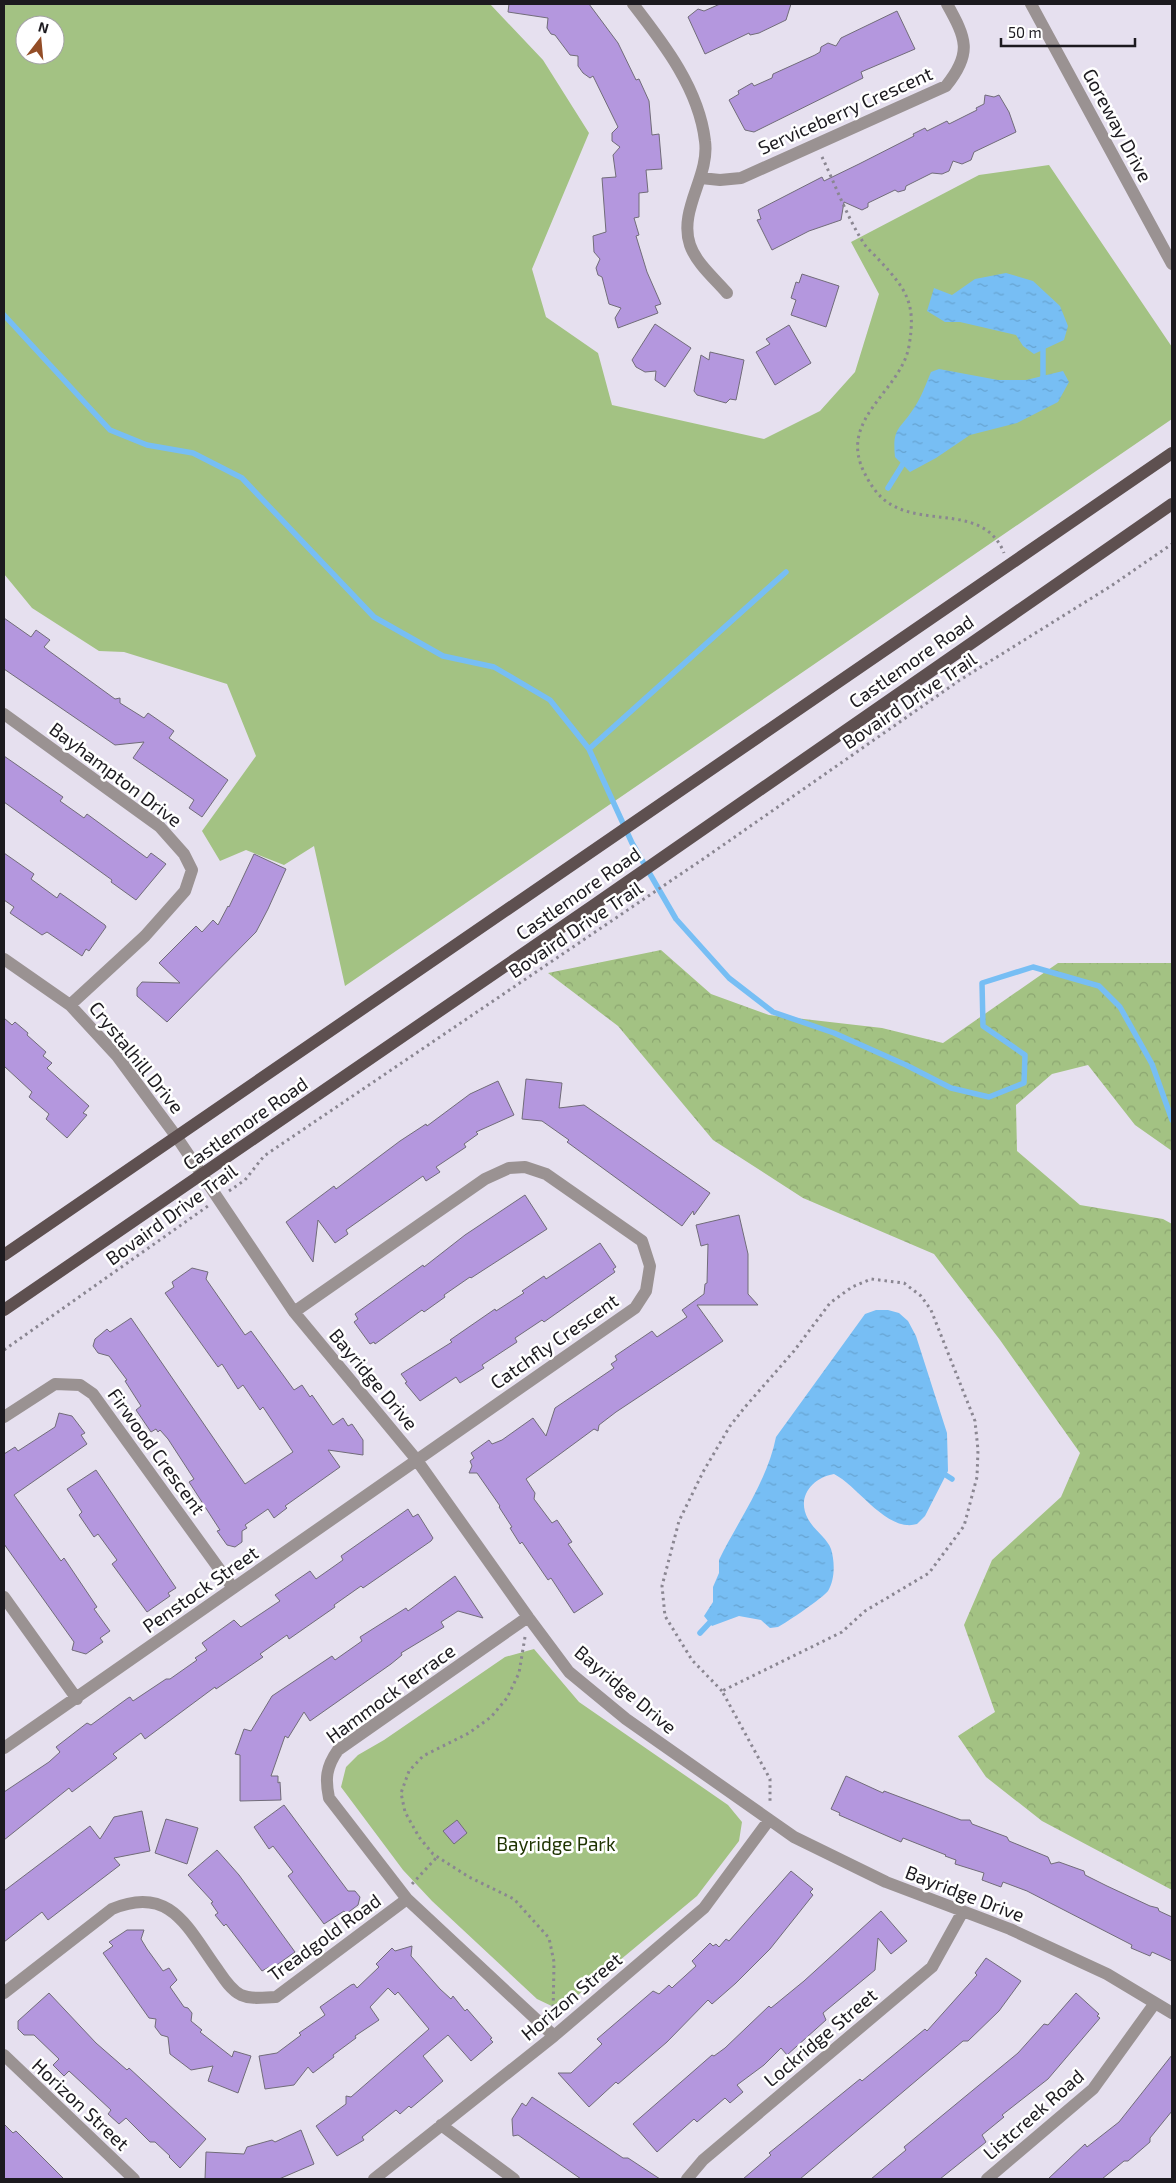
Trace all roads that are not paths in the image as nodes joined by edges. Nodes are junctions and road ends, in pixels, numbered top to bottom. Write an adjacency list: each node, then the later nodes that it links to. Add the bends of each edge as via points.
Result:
1 (636, 4): 4 (street, via 676,62 695,103 706,142)
2 (947, 4): 4 (street, Serviceberry Crescent, via 962,32 964,48 959,71 946,86 741,178)
3 (1031, 4): 5 (street, Goreway Drive)
4 (701, 178): 6 (street, via 686,223 690,245)
5 (1172, 264)
6 (727, 293)
7 (1172, 453): 12 (main road, Castlemore Road)
8 (1172, 504): 13 (main road, Castlemore Road)
9 (4, 714): 11 (street, Bayhampton Drive, via 160,827 184,854 192,870 185,890 145,936)
10 (4, 959): 11 (street, Crystalhill Drive)
11 (70, 1005): 12 (street, Crystalhill Drive, via 117,1056)
12 (176, 1136): 13 (street, Crystalhill Drive); 14 (main road, Castlemore Road)
13 (203, 1174): 15 (main road, Castlemore Road); 16 (street, Bayridge Drive)
14 (4, 1255)
15 (4, 1310)
16 (294, 1312): 18 (street, Bayridge Drive); 18 (street, Catchfly Crescent, via 485,1180 510,1168 546,1174 642,1241 650,1266 646,1291 635,1308)
17 (4, 1417): 19 (street, Firwood Crescent, via 55,1384 80,1385 93,1394)
18 (416, 1459): 19 (street, Penstock Street); 21 (street, Bayridge Drive)
19 (233, 1588): 22 (street, Penstock Street)
20 (4, 1597): 22 (street)
21 (528, 1617): 24 (street, Bayridge Drive, via 569,1672 626,1719); 25 (street, Hammock Terrace, via 338,1750 330,1762 325,1780 329,1798)
22 (77, 1699): 23 (street, Penstock Street)
23 (4, 1748)
24 (769, 1820): 26 (street, Bayridge Drive, via 794,1837 886,1882); 30 (street, Horizon Street, via 704,1908)
25 (405, 1896): 27 (street, Treadgold Road, via 276,1997 241,1995 227,1984 180,1917 165,1906 146,1901 112,1909); 30 (street, Hammock Terrace)
26 (963, 1911): 28 (street, Bayridge Drive, via 1107,1974); 36 (street, Lockridge Street, via 932,1967 703,2160)
27 (4, 1993)
28 (1155, 2003): 29 (street, Bayridge Drive); 37 (street, Listcreek Road, via 1093,2089)
29 (1172, 2013)
30 (554, 2036): 32 (street, Horizon Street)
31 (4, 2055): 33 (street, Horizon Street)
32 (441, 2125): 34 (street, Horizon Street); 35 (street)
33 (134, 2179)
34 (374, 2179)
35 (514, 2179)
36 (687, 2179)
37 (987, 2179)

